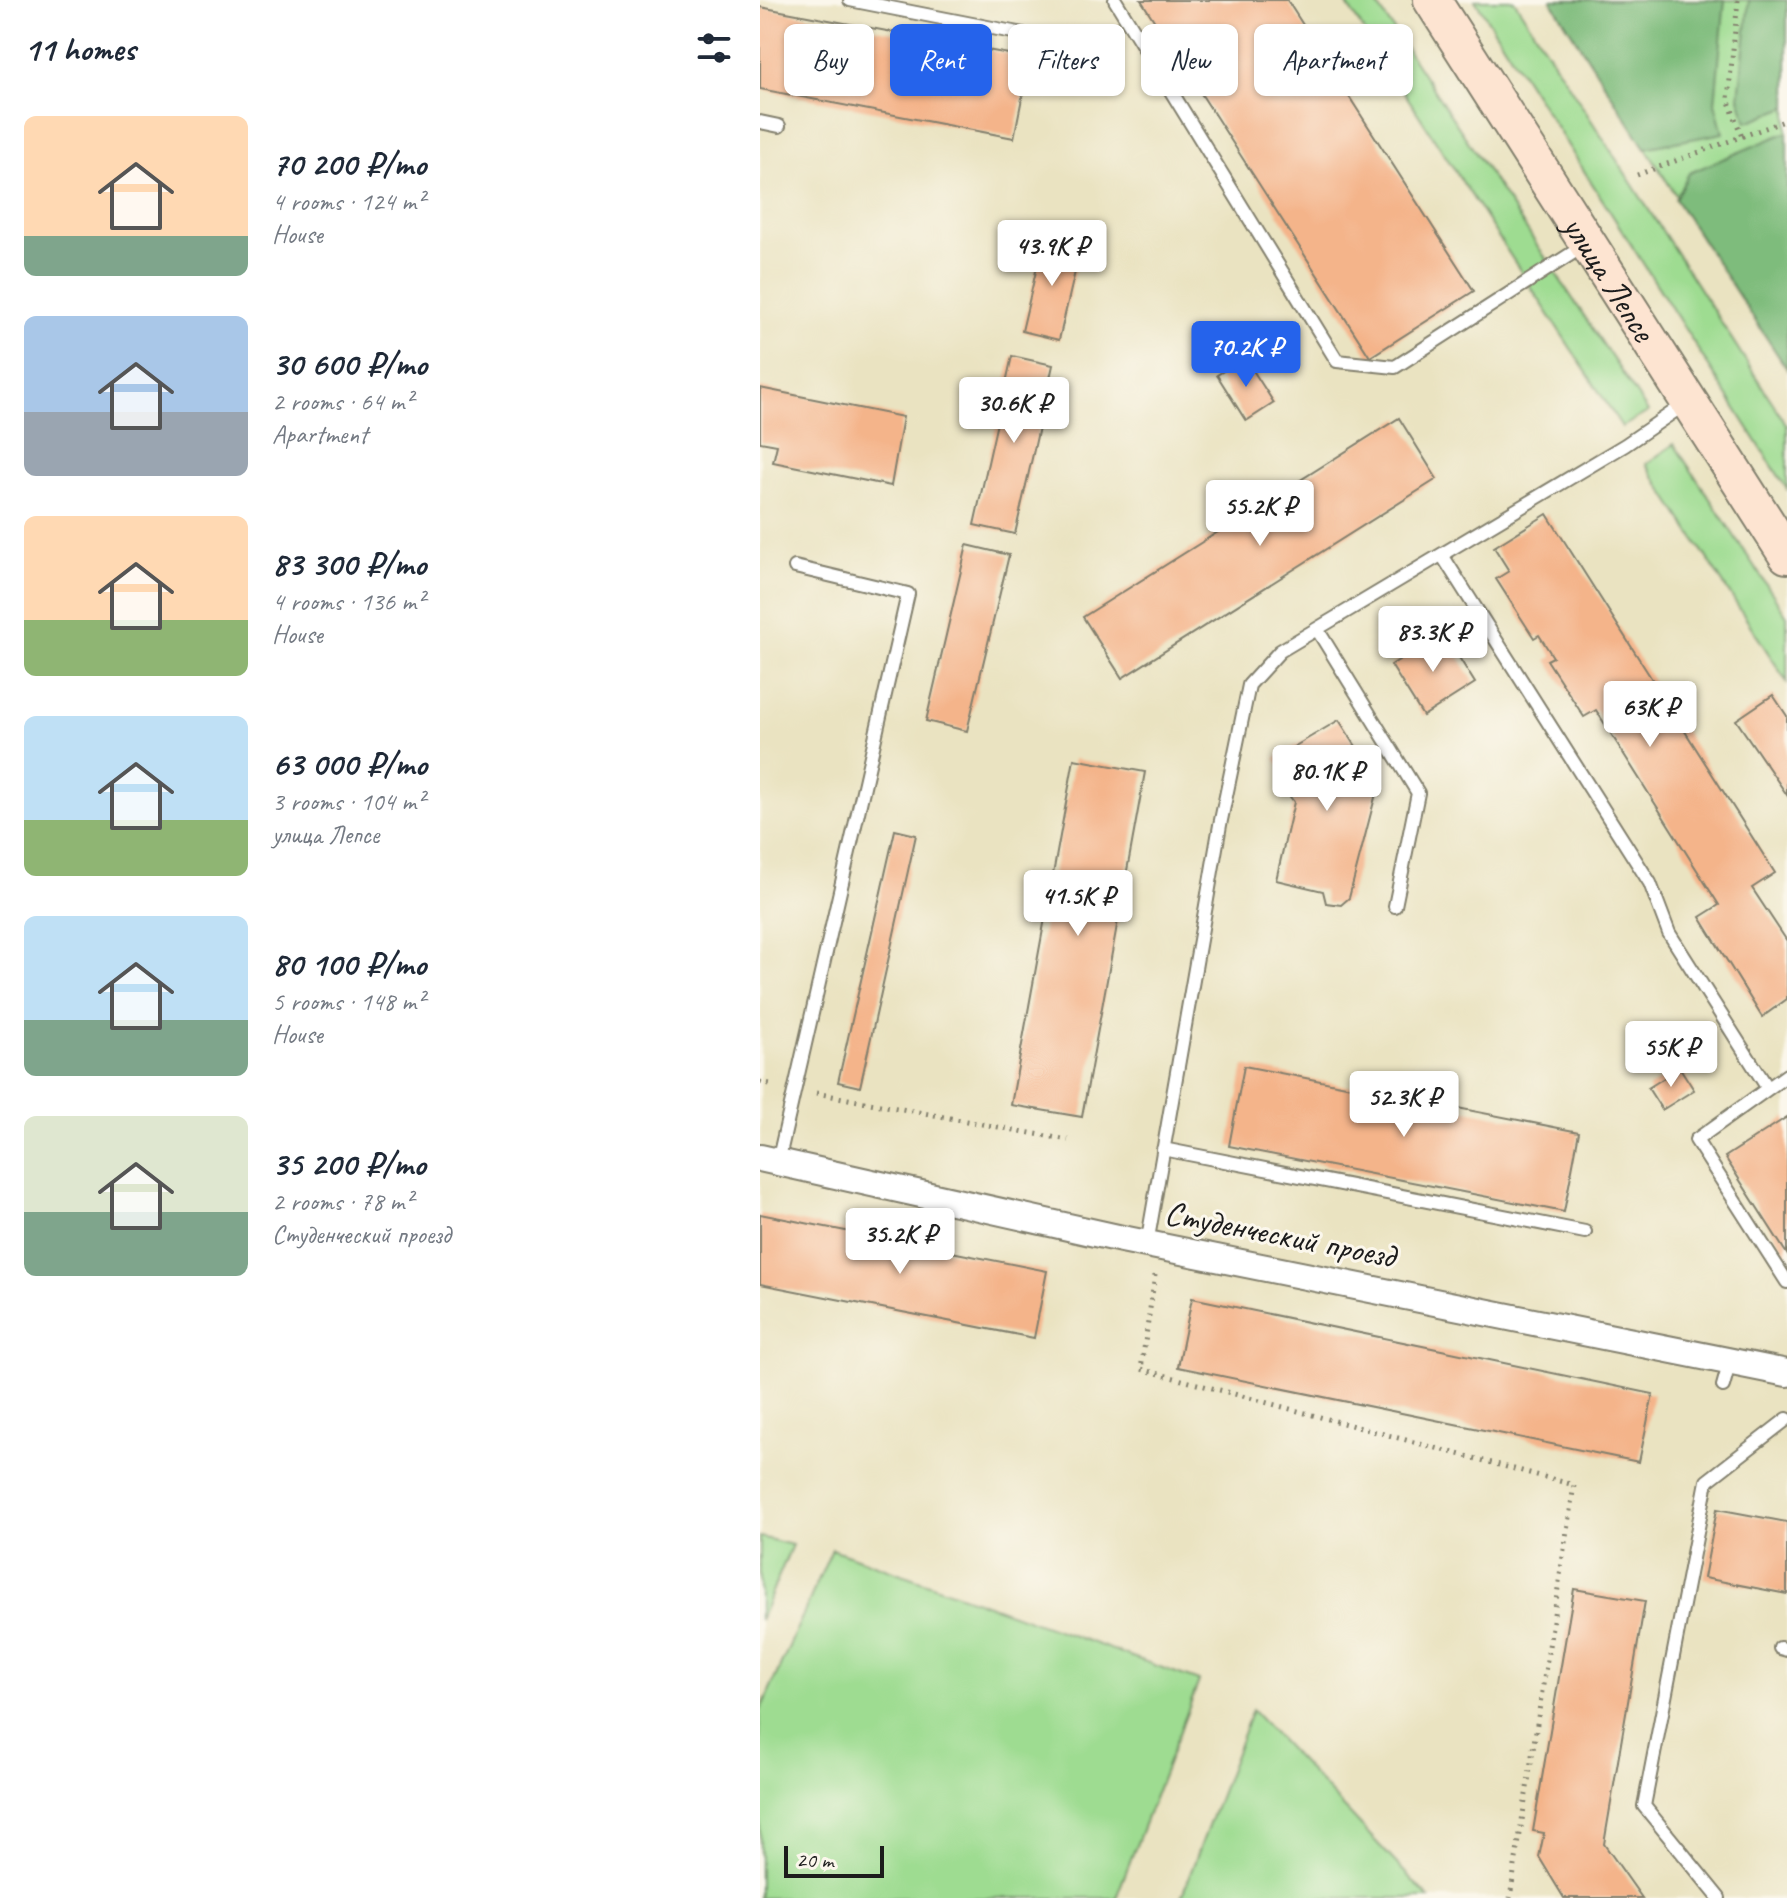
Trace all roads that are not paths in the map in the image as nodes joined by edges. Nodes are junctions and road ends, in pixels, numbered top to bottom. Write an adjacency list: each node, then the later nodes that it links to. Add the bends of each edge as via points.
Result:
1 (850, 0): 4 (lane)
2 (1115, 0): 7 (lane, via 1337,361 1395,367)
3 (1432, 0): 7 (main road, улица Лепсе)
4 (1008, 31)
5 (760, 122): 6 (lane)
6 (779, 126)
7 (1587, 243): 8 (main road, улица Лепсе)
8 (1688, 402): 9 (lane); 10 (main road, улица Лепсе)
9 (1442, 555): 12 (lane); 15 (lane, via 1650,883 1669,933)
10 (1787, 555)
11 (795, 567): 17 (lane, via 908,594 794,1089)
12 (1317, 629): 13 (lane, via 1418,793); 16 (lane, via 1280,651 1249,685)
13 (1395, 906)
14 (1787, 1075): 15 (lane)
15 (1767, 1087): 20 (lane, via 1696,1140)
16 (1163, 1149): 18 (lane); 19 (lane)
17 (769, 1160): 19 (street, Студенческий проезд)
18 (1585, 1232)
19 (1152, 1251): 21 (street, Студенческий проезд, via 1727,1374)
20 (1787, 1282)
21 (1787, 1373)
22 (1787, 1419): 23 (lane, via 1707,1481 1644,1806)
23 (1719, 1898)

